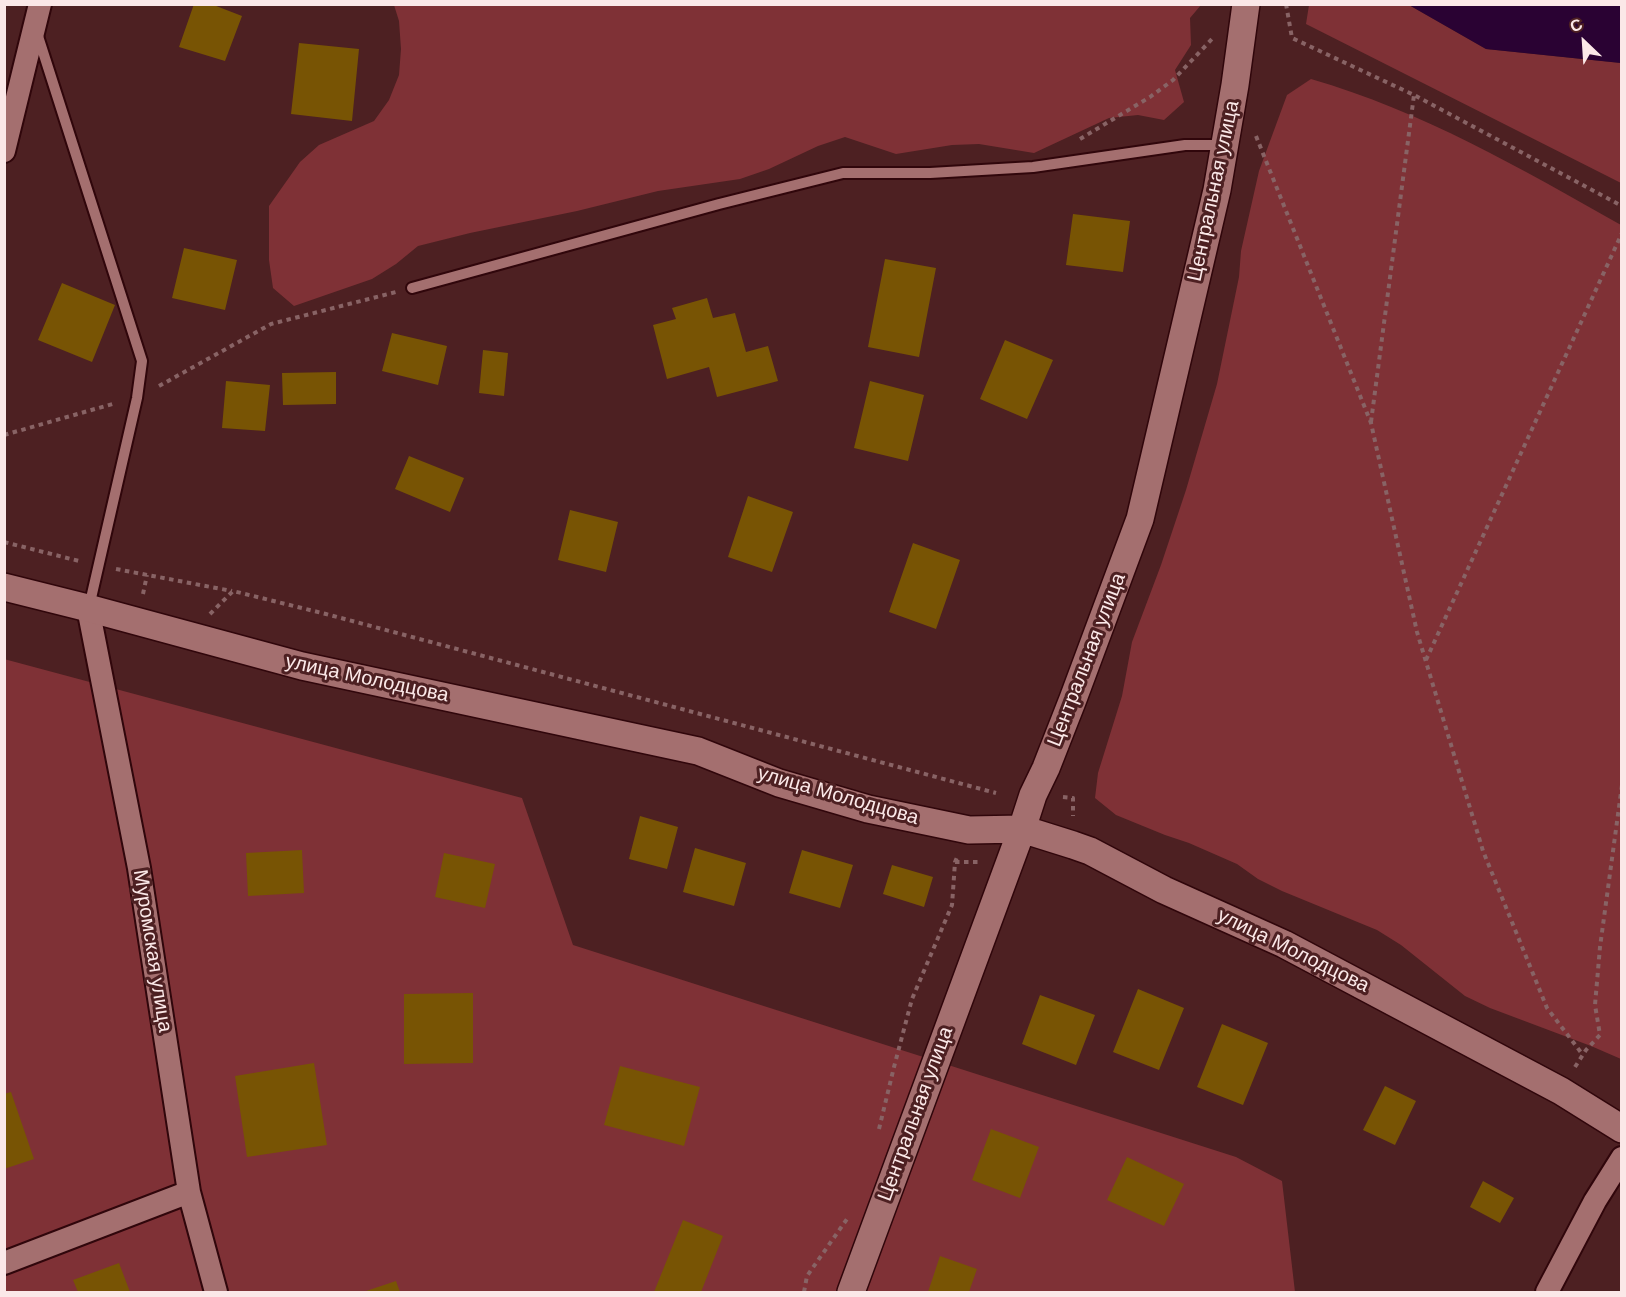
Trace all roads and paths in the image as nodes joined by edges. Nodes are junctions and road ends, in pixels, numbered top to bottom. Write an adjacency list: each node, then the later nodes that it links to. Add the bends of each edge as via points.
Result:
1 (40, 4): 4 (street)
2 (1246, 4): 9 (street, Центральная улица)
3 (1286, 4): 6 (path, via 1292,38)
4 (35, 27): 10 (street); 14 (lane, via 142,361)
5 (1218, 32): 8 (path, via 1173,80)
6 (1414, 95): 11 (path); 15 (path)
7 (1254, 133): 15 (path)
8 (1072, 144)
9 (1225, 145): 13 (lane, via 1185,145 1033,167 843,173); 26 (street, Центральная улица, via 1140,519)
10 (4, 150)
11 (1622, 206)
12 (1622, 233): 23 (path)
13 (412, 288): 14 (path, via 271,324)
14 (137, 398): 16 (path); 18 (lane)
15 (1371, 423): 23 (path)
16 (4, 435)
17 (4, 542): 18 (path)
18 (98, 565): 20 (path); 21 (lane)
19 (4, 587): 21 (street, улица Молодцова)
20 (233, 591): 22 (path); 25 (path)
21 (88, 608): 22 (street, улица Молодцова); 33 (street, Муромская улица, via 139,868)
22 (188, 636): 27 (street, улица Молодцова, via 302,666 698,751 779,783 858,806)
23 (1425, 661): 28 (path, via 1484,851 1547,1008)
24 (1622, 785): 28 (path, via 1600,947 1595,1005 1600,1035)
25 (996, 793)
26 (1022, 829): 27 (street, улица Молодцова); 30 (street, улица Молодцова, via 1090,851 1164,890 1284,944 1561,1091); 38 (street, Центральная улица)
27 (969, 830): 31 (path, via 955,862 952,905 912,999)
28 (1583, 1055): 29 (path)
29 (1578, 1061)
30 (1622, 1129)
31 (877, 1137)
32 (1622, 1158): 39 (street, via 1594,1201)
33 (189, 1191): 35 (street); 36 (street, Муромская улица)
34 (851, 1212): 37 (path, via 807,1276)
35 (4, 1263)
36 (216, 1293)
37 (804, 1293)
38 (850, 1293)
39 (1547, 1293)

